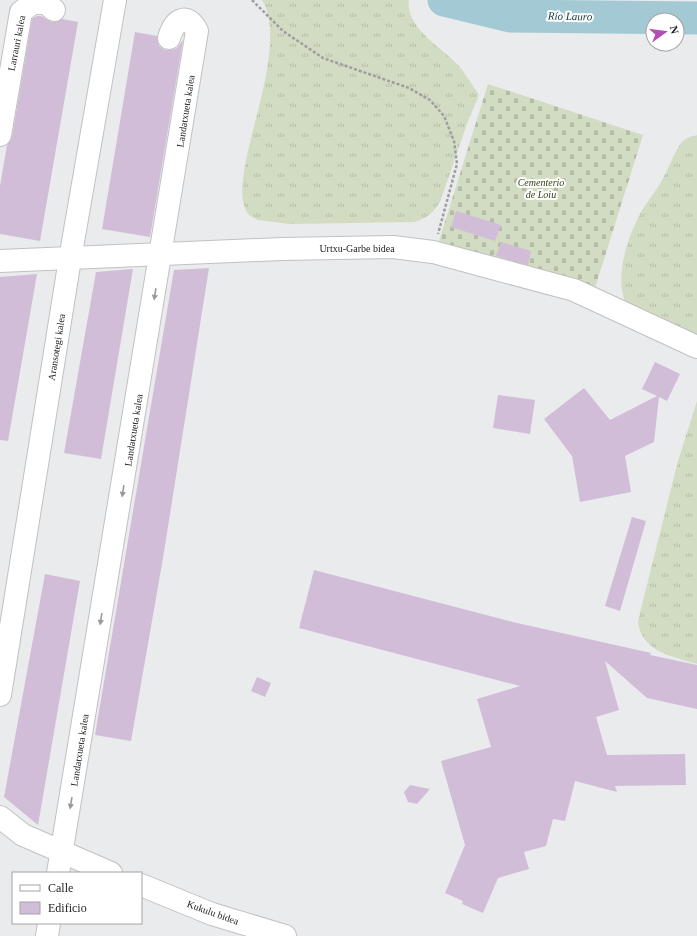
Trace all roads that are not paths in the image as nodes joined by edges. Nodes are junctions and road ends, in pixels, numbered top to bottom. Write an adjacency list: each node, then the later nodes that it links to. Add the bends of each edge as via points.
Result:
1 (115, 0): 6 (street, Aransotegi kalea)
2 (54, 10): 4 (street, Larrauri kalea, via 46,3 33,3 21,12)
3 (169, 38): 5 (street, Landatxueta kalea, via 176,23 182,20 189,21 197,32)
4 (0, 135)
5 (162, 255): 6 (street, Urtxu-Garbe bidea); 8 (street, Urtxu-Garbe bidea, via 393,247 433,252 574,290); 11 (street, Landatxueta kalea, one-way to 11)
6 (70, 259): 7 (street, Urtxu-Garbe bidea); 9 (street, Aransotegi kalea)
7 (0, 261)
8 (697, 347)
9 (0, 695)
10 (0, 817): 11 (street)
11 (60, 863): 12 (street)
12 (106, 872)
13 (142, 885): 16 (street, Kukulu bidea, via 212,914)
14 (49, 924): 15 (street)
15 (46, 936)
16 (285, 936)

